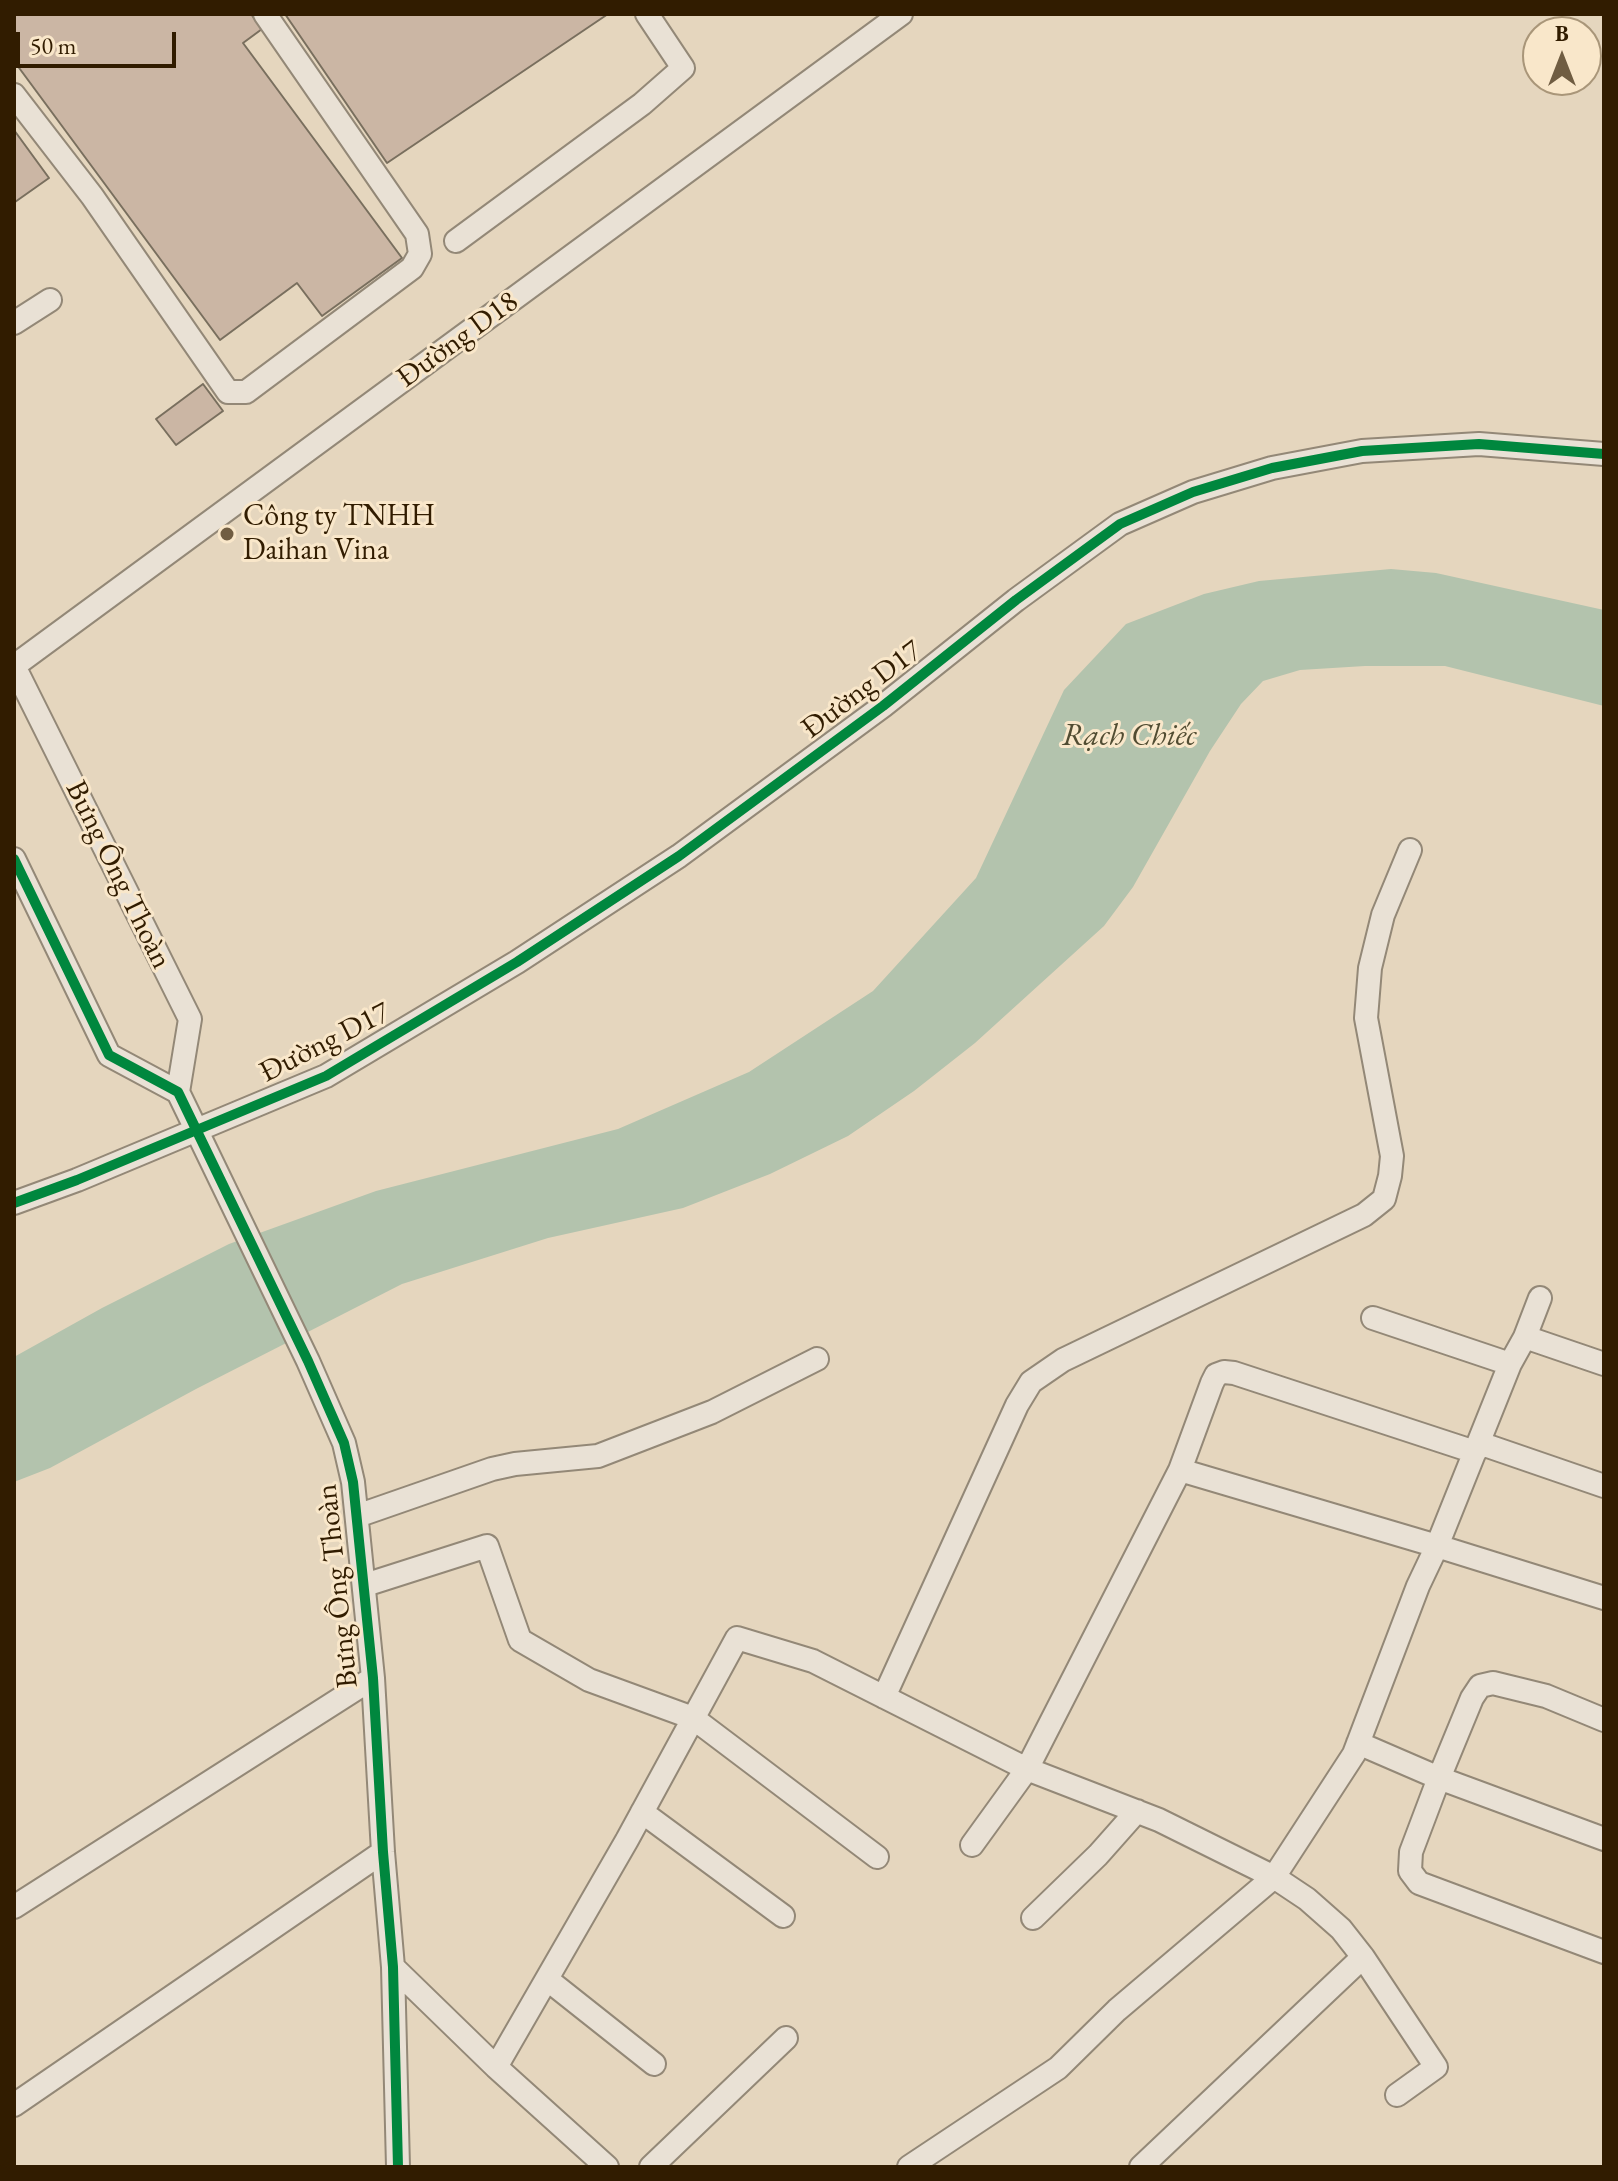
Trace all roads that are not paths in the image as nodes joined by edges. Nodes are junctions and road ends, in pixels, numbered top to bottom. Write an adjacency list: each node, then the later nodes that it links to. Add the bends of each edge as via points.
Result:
1 (265, 14): 4 (street, via 417,234 420,254 412,268 246,392 228,392 92,196)
2 (647, 14): 5 (street, via 683,68)
3 (901, 14): 9 (street, Đường D18)
4 (14, 95)
5 (456, 241)
6 (50, 300): 7 (street)
7 (14, 323)
8 (1604, 454): 13 (street, Đường D17, via 1479,444 1362,451 1245,476 1120,524 679,856 517,962 326,1076)
9 (14, 666): 12 (street, Bưng Ông Thoàn, via 190,1019)
10 (1410, 850): 29 (street, via 1383,915 1370,968 1366,1018 1392,1156 1384,1199 1364,1215 1063,1360 1031,1382)
11 (14, 859): 12 (street, via 109,1055)
12 (178, 1092): 13 (street, Bưng Ông Thoàn)
13 (198, 1130): 14 (street, Đường D17); 24 (street, Bưng Ông Thoàn, via 344,1443)
14 (14, 1203)
15 (1540, 1298): 17 (street)
16 (1373, 1318): 19 (street)
17 (1525, 1337): 19 (street); 20 (street)
18 (817, 1359): 24 (street, via 712,1412 598,1456 492,1469)
19 (1510, 1364): 21 (street)
20 (1604, 1364)
21 (1477, 1448): 22 (street, via 1224,1372 1212,1383); 23 (street); 25 (street)
22 (1180, 1470): 25 (street); 33 (street)
23 (1604, 1486)
24 (357, 1516): 26 (street, Bưng Ông Thoàn)
25 (1437, 1546): 27 (street); 32 (street)
26 (365, 1585): 28 (street, Bưng Ông Thoàn); 30 (street, via 487,1546 520,1640 589,1680)
27 (1604, 1598)
28 (373, 1678): 39 (street, Bưng Ông Thoàn); 42 (street)
29 (884, 1697): 30 (street, via 813,1661 737,1638); 33 (street)
30 (693, 1718): 36 (street); 40 (street)
31 (1604, 1720): 34 (street, via 1546,1696 1493,1683 1480,1686)
32 (1358, 1743): 34 (street); 41 (street)
33 (1027, 1769): 35 (street); 38 (street)
34 (1439, 1778): 37 (street); 45 (street, via 1411,1852 1410,1871 1419,1883)
35 (1137, 1811): 41 (street); 44 (street)
36 (642, 1812): 43 (street); 48 (street)
37 (1604, 1839)
38 (972, 1845)
39 (383, 1852): 47 (street, Bưng Ông Thoàn); 53 (street)
40 (877, 1857)
41 (1274, 1877): 46 (street, via 1341,1929); 57 (street, via 1117,2010 1058,2068)
42 (14, 1907)
43 (783, 1916)
44 (1033, 1918)
45 (1602, 1944)
46 (1363, 1957): 52 (street, via 1436,2067); 58 (street)
47 (393, 1967): 51 (street); 54 (street, Bưng Ông Thoàn)
48 (548, 1980): 50 (street); 51 (street)
49 (786, 2038): 56 (street)
50 (654, 2064)
51 (496, 2067): 55 (street)
52 (1397, 2095)
53 (14, 2105)
54 (398, 2167)
55 (607, 2167)
56 (651, 2167)
57 (909, 2167)
58 (1141, 2167)

